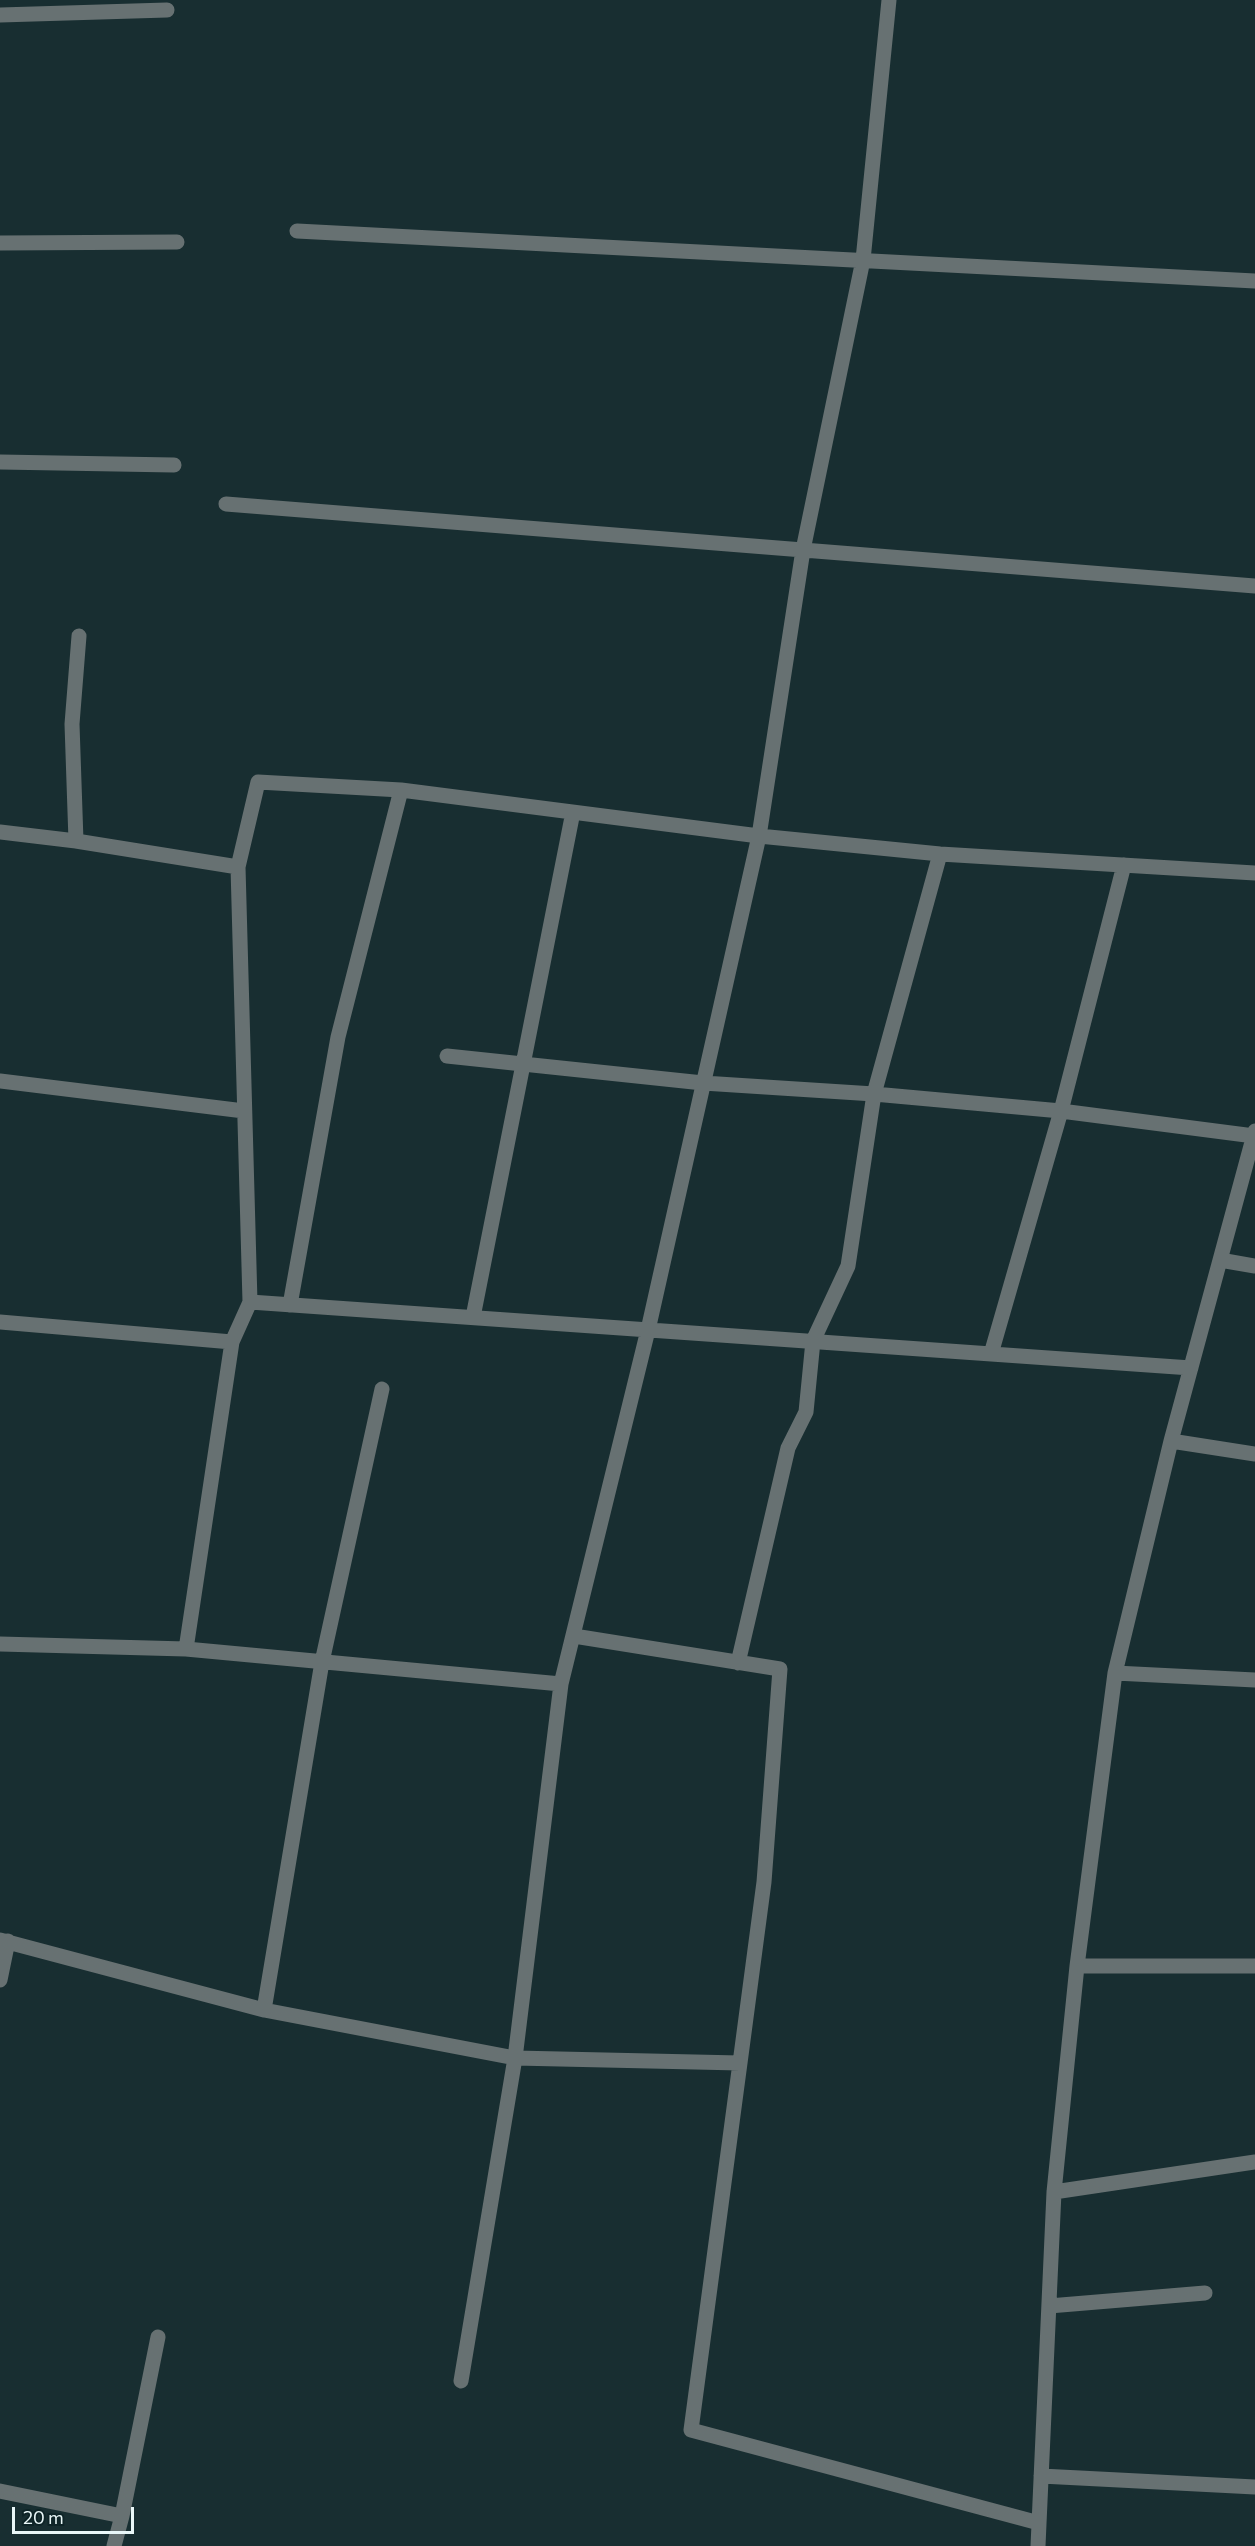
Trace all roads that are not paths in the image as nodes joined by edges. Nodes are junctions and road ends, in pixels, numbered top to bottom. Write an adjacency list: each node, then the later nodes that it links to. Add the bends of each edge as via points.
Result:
1 (889, 0): 7 (street)
2 (167, 10): 3 (street)
3 (0, 15)
4 (297, 231): 7 (street)
5 (177, 242): 6 (street)
6 (0, 243)
7 (863, 260): 8 (street); 12 (street)
8 (1255, 280)
9 (0, 462): 10 (street)
10 (174, 465)
11 (226, 504): 12 (street)
12 (803, 550): 13 (street); 18 (street)
13 (1255, 586)
14 (79, 636): 19 (street, via 72,724)
15 (401, 790): 16 (street); 22 (street, via 258,782); 35 (street, via 338,1037)
16 (573, 812): 18 (street); 25 (street)
17 (0, 832): 19 (street)
18 (759, 836): 20 (street); 27 (street)
19 (76, 841): 22 (street)
20 (940, 854): 21 (street); 28 (street)
21 (1124, 865): 23 (street); 30 (street)
22 (238, 867): 29 (street)
23 (1255, 873)
24 (447, 1056): 25 (street)
25 (523, 1064): 27 (street); 36 (street)
26 (0, 1082): 29 (street)
27 (703, 1083): 28 (street); 38 (street)
28 (874, 1094): 30 (street); 39 (street, via 848,1266)
29 (244, 1111): 34 (street)
30 (1062, 1111): 31 (street); 41 (street)
31 (1254, 1133): 32 (street)
32 (1220, 1260): 33 (street); 42 (street)
33 (1255, 1266)
34 (250, 1302): 35 (street); 40 (street)
35 (290, 1305): 36 (street)
36 (473, 1317): 38 (street)
37 (0, 1322): 40 (street)
38 (648, 1330): 39 (street); 46 (street)
39 (813, 1341): 41 (street); 50 (street, via 806,1412 788,1448)
40 (232, 1342): 48 (street)
41 (991, 1354): 42 (street)
42 (1191, 1368): 44 (street)
43 (382, 1389): 49 (street)
44 (1171, 1441): 45 (street); 51 (street)
45 (1255, 1454)
46 (574, 1636): 50 (street); 53 (street)
47 (0, 1644): 48 (street)
48 (186, 1649): 49 (street)
49 (322, 1662): 53 (street); 58 (street)
50 (738, 1663): 60 (street, via 780,1669 764,1882)
51 (1115, 1673): 52 (street); 55 (street)
52 (1255, 1680)
53 (561, 1684): 59 (street)
54 (4, 1941): 57 (street); 58 (street)
55 (1077, 1966): 56 (street); 62 (street)
56 (1255, 1966)
57 (0, 1980)
58 (264, 2010): 59 (street)
59 (515, 2058): 60 (street); 66 (street)
60 (740, 2063): 71 (street, via 691,2430)
61 (1255, 2162): 62 (street)
62 (1054, 2192): 64 (street)
63 (1205, 2293): 64 (street)
64 (1049, 2306): 67 (street)
65 (158, 2337): 70 (street)
66 (461, 2381)
67 (1041, 2476): 68 (street); 71 (street)
68 (1255, 2487)
69 (0, 2491): 70 (street)
70 (122, 2516): 72 (street)
71 (1039, 2523): 73 (street)
72 (114, 2546)
73 (1038, 2546)

